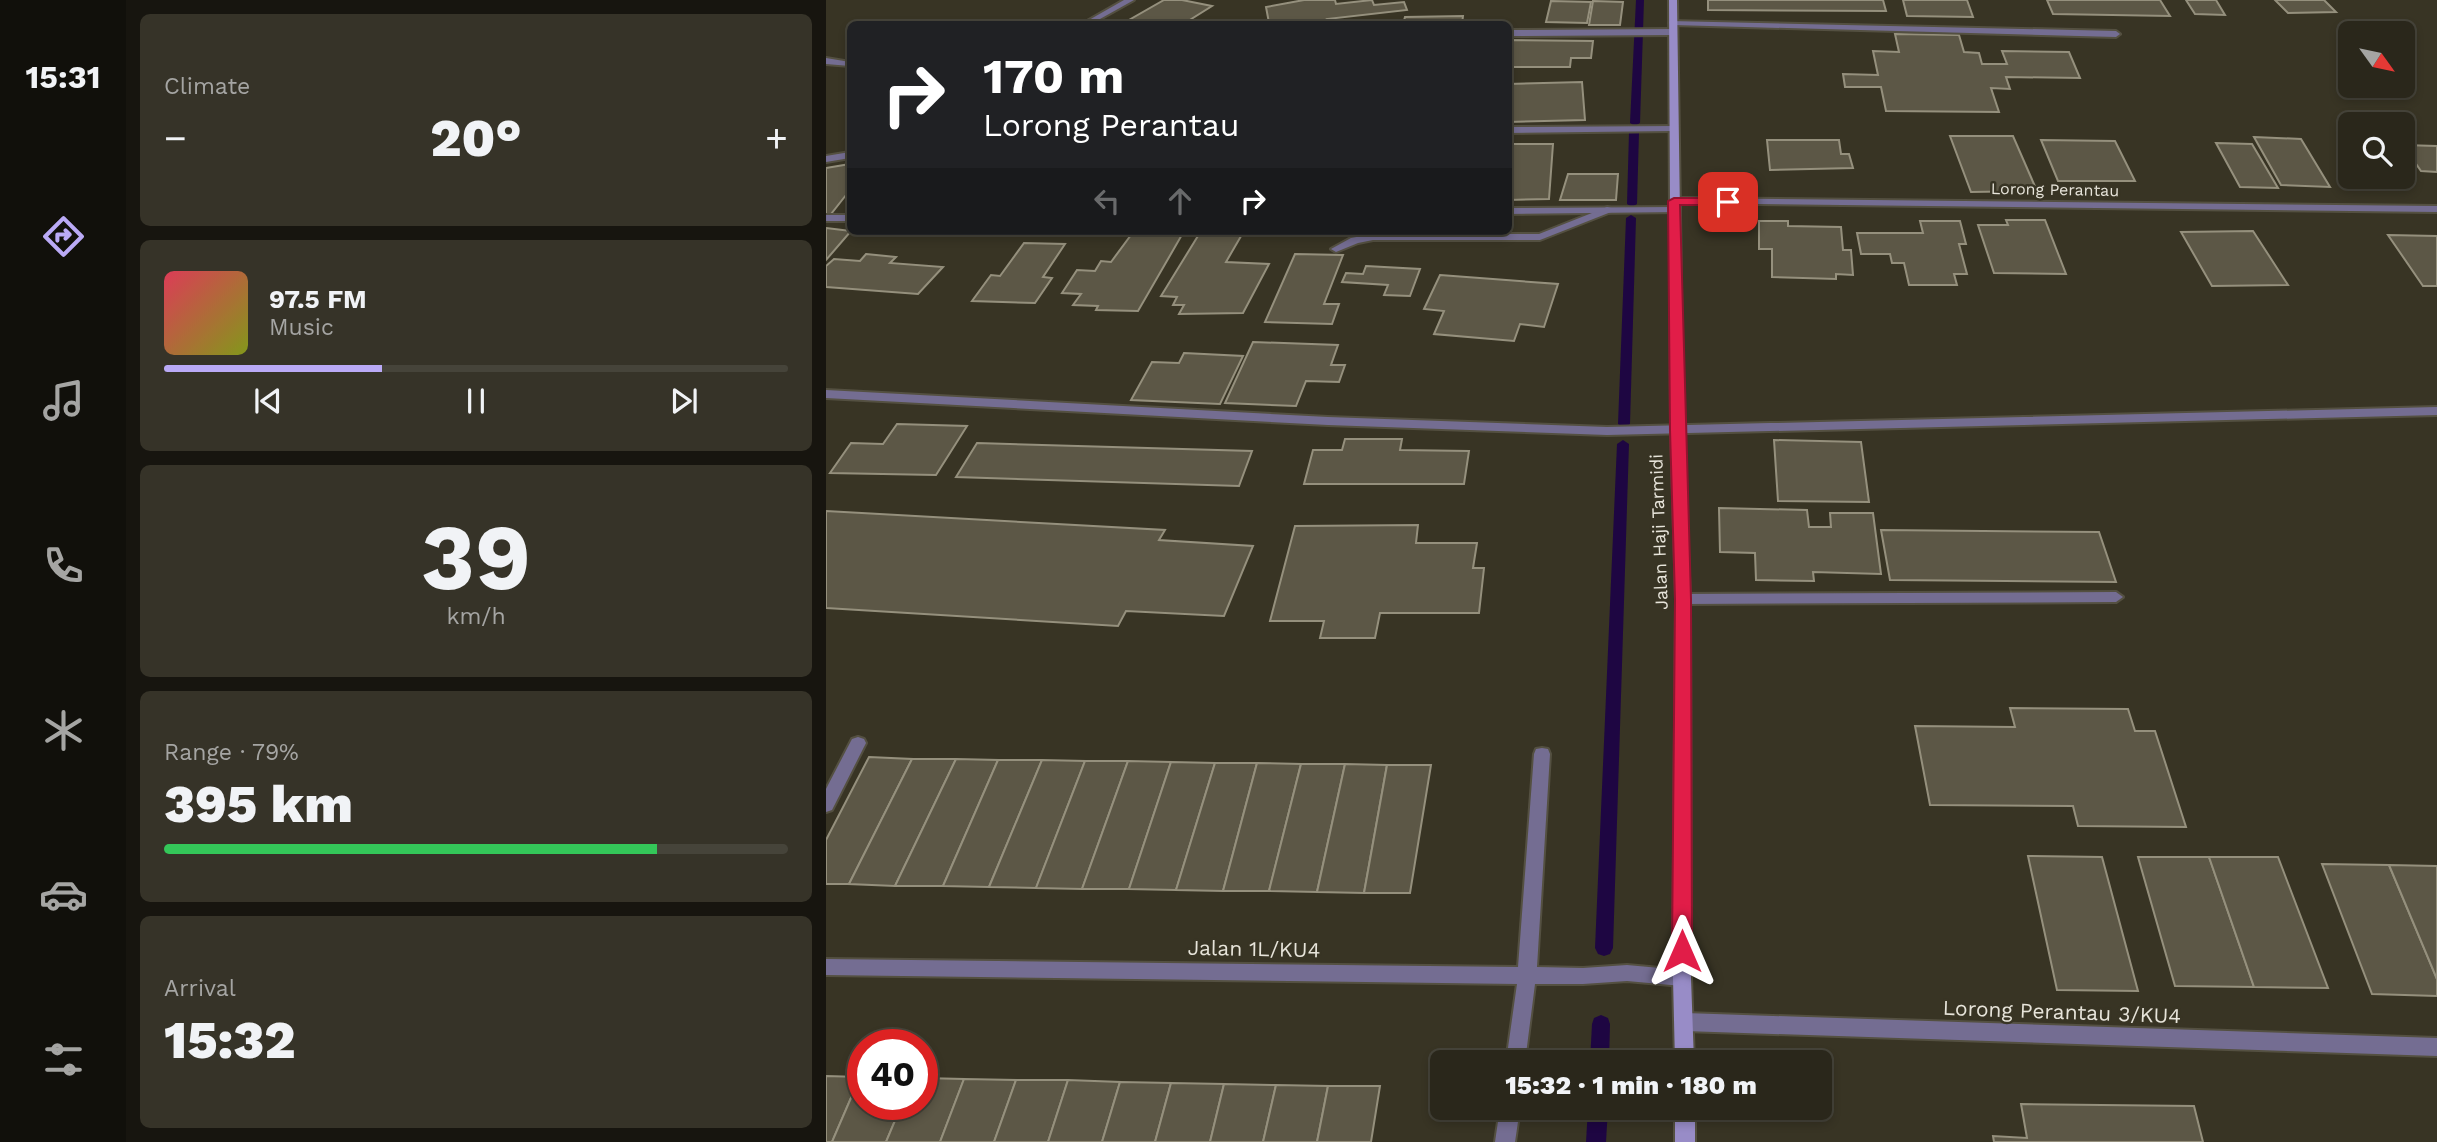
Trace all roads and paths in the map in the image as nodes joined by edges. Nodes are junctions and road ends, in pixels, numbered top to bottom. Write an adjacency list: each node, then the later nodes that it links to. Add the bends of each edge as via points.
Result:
1 (1130, 0): 3 (street)
2 (1673, 0): 4 (street, Jalan Haji Tarmidi)
3 (1092, 21)
4 (1673, 27): 5 (street, via 1651,32); 6 (street); 9 (street, Jalan Haji Tarmidi)
5 (1512, 33)
6 (2116, 34)
7 (826, 61): 8 (street)
8 (847, 64)
9 (1673, 128): 10 (street); 13 (street, Jalan Haji Tarmidi)
10 (1512, 130)
11 (847, 156): 12 (street)
12 (826, 159)
13 (1675, 206): 14 (street, Lorong Perantau); 15 (street, Lorong Perantau); 22 (street, Jalan Haji Tarmidi)
14 (2437, 209)
15 (1607, 210): 16 (street, Lorong Perantau); 19 (street, via 1540,237 1373,237)
16 (1512, 211)
17 (826, 218): 18 (street)
18 (847, 218)
19 (1336, 249)
20 (826, 394): 22 (street, via 1315,421)
21 (2437, 411): 22 (street)
22 (1677, 430): 24 (street, Jalan Haji Tarmidi)
23 (2116, 597): 24 (street)
24 (1683, 599): 30 (street, Jalan Haji Tarmidi)
25 (858, 743): 27 (street)
26 (1542, 754): 29 (street)
27 (826, 805)
28 (826, 967): 29 (street, Jalan 1L/KU4)
29 (1527, 974): 30 (street, Jalan 1L/KU4, via 1628,973); 33 (street)
30 (1682, 978): 31 (street, Jalan Haji Tarmidi)
31 (1685, 1022): 32 (street, Lorong Perantau 3/KU4); 34 (street, Jalan Haji Tarmidi)
32 (2437, 1047)
33 (1518, 1050)
34 (1685, 1050)
35 (1508, 1120): 37 (street)
36 (1685, 1120): 38 (street)
37 (1505, 1142)
38 (1685, 1142)

